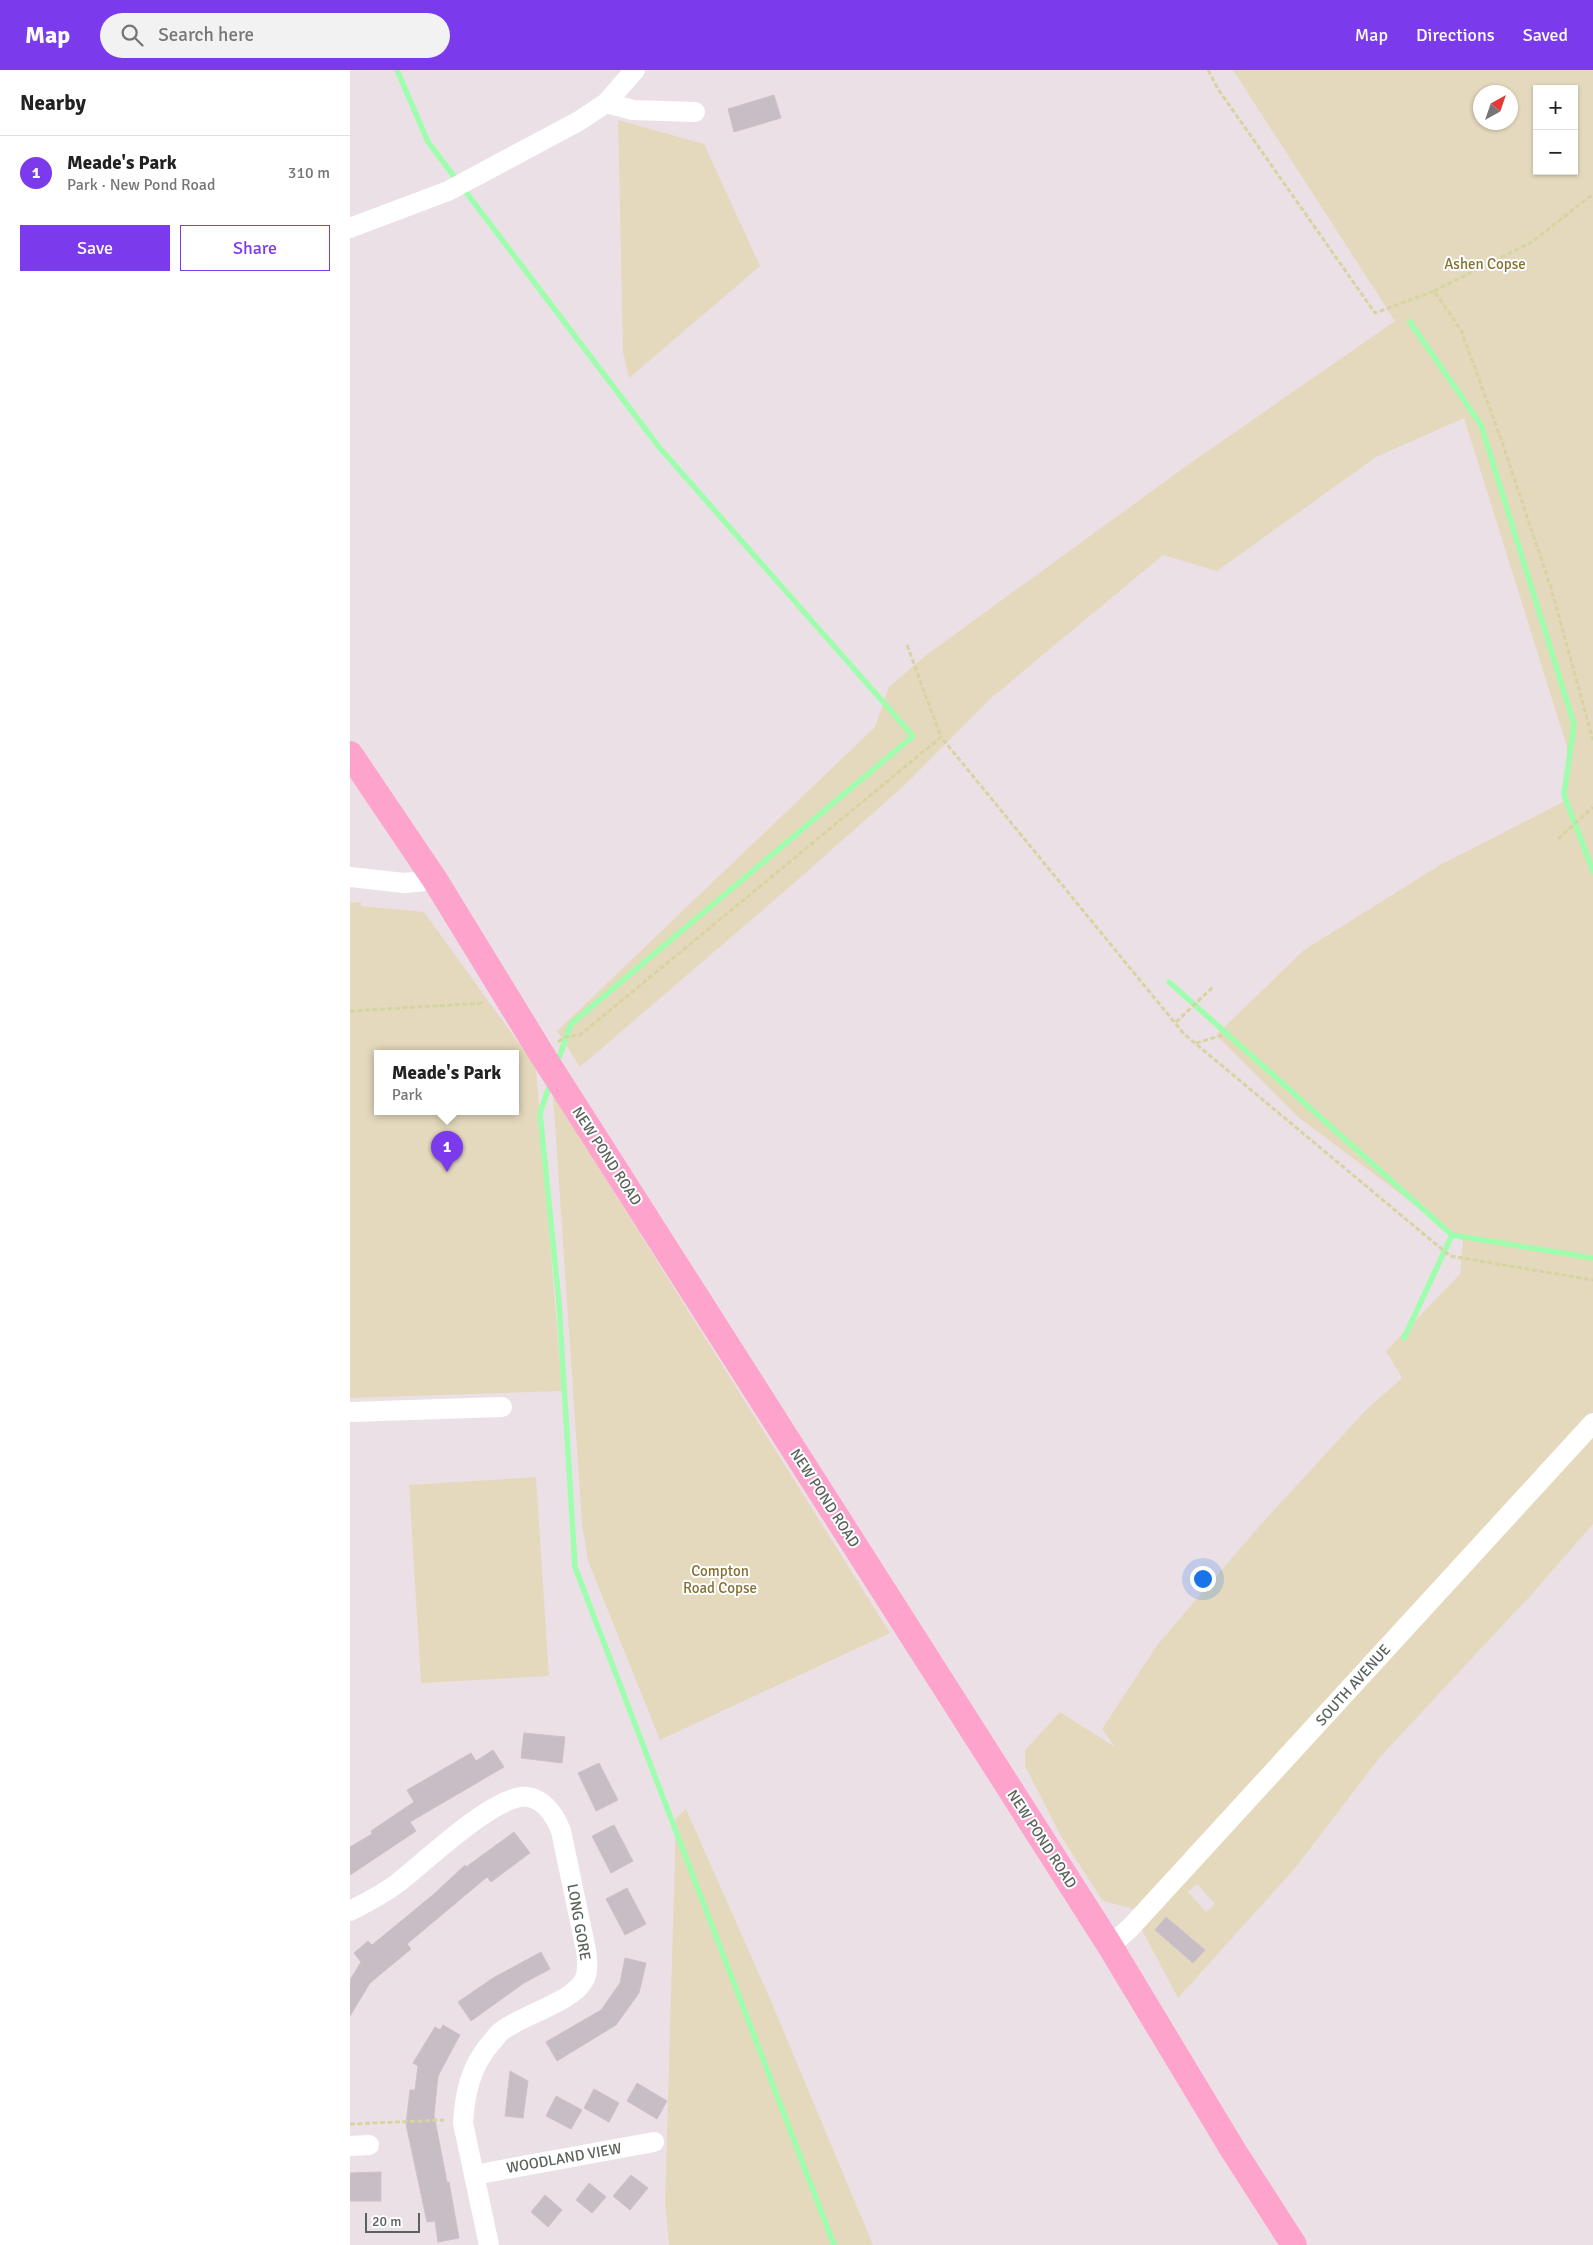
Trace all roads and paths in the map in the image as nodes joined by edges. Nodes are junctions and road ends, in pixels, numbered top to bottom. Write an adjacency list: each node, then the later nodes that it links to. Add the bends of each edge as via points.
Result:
1 (635, 70): 3 (street)
2 (1208, 70): 7 (path, via 1375,314)
3 (606, 103): 4 (street, via 633,110); 6 (street, via 579,121 448,191)
4 (695, 112)
5 (1593, 194): 7 (path, via 1532,242)
6 (350, 228)
7 (1434, 291): 10 (path, via 1461,330 1501,439 1551,588)
8 (906, 645): 9 (path)
9 (941, 737): 19 (path); 21 (path, via 580,1035)
10 (1593, 740)
11 (350, 754): 15 (main road, NEW POND ROAD)
12 (1593, 807): 13 (path)
13 (1558, 840)
14 (350, 877): 15 (street, via 404,883)
15 (435, 880): 17 (main road, NEW POND ROAD)
16 (1214, 986): 19 (path)
17 (503, 992): 18 (path, via 491,1003); 28 (main road, NEW POND ROAD)
18 (350, 1011)
19 (1176, 1022): 22 (path)
20 (1222, 1035): 22 (path)
21 (566, 1036)
22 (1196, 1044): 23 (path, via 1450,1256)
23 (1593, 1280)
24 (502, 1407): 25 (street)
25 (350, 1412)
26 (1593, 1423): 28 (street, SOUTH AVENUE, via 1131,1927)
27 (350, 1911): 29 (street, LONG GORE, via 398,1883 490,1809 513,1798 528,1797 543,1804 555,1817 561,1831 586,1950 585,1979 577,1991 501,2031 470,2074)
28 (1110, 1946): 34 (main road, NEW POND ROAD)
29 (463, 2119): 30 (path); 32 (street, LONG GORE)
30 (350, 2124)
31 (654, 2142): 32 (street, WOODLAND VIEW)
32 (474, 2175): 33 (street, LONG GORE)
33 (489, 2245)
34 (1294, 2245)

